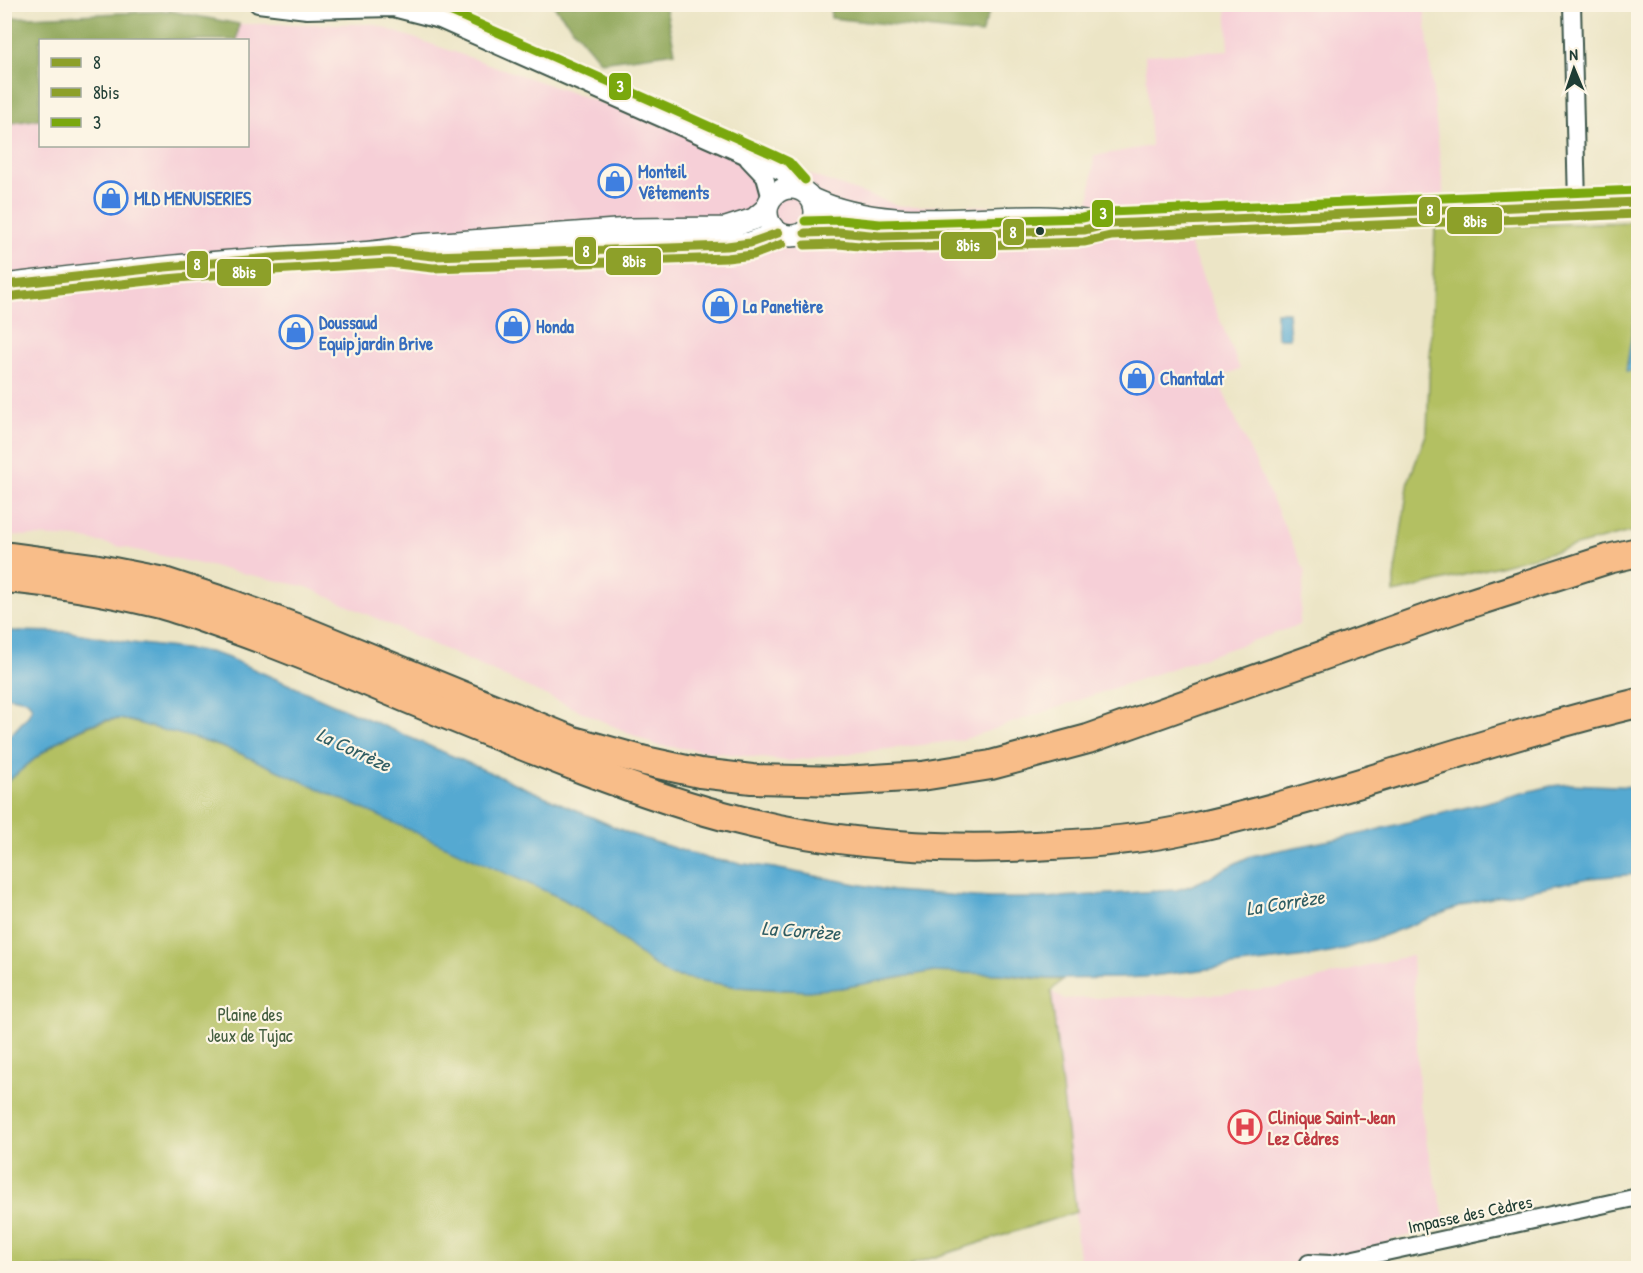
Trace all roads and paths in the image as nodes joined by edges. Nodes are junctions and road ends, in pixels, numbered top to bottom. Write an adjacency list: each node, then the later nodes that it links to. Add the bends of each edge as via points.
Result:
1 (258, 4): 3 (street, via 307,10 393,8 440,20)
2 (1572, 4): 7 (street)
3 (745, 156): 4 (street, via 782,172); 6 (street, via 765,177)
4 (804, 193): 6 (street, via 786,188); 8 (street, via 828,206 872,218 904,221 1043,217); 9 (street, via 815,207 812,226)
5 (1638, 202): 7 (street)
6 (769, 203): 10 (street, via 767,218); 11 (street, via 754,219 726,228 629,229 416,245)
7 (1577, 204): 8 (street)
8 (1109, 224): 9 (street, via 1084,230 903,235)
9 (805, 232): 10 (street, via 797,236)
10 (778, 233): 11 (street, via 727,246 433,256)
11 (389, 251): 12 (street, via 187,265)
12 (4, 285)
13 (1638, 552): 14 (highway, via 1462,606 1088,739 991,765 922,776 843,781 752,779 645,761 573,741 309,633 205,595 164,582 93,568)
14 (4, 556)
15 (4, 578): 16 (highway, via 147,601 213,621 633,788 780,830 860,843 1006,848 1131,839 1186,829 1339,789)
16 (1638, 703)
17 (1638, 1197): 18 (street, Impasse des Cèdres, via 1331,1264)
18 (1309, 1263)

